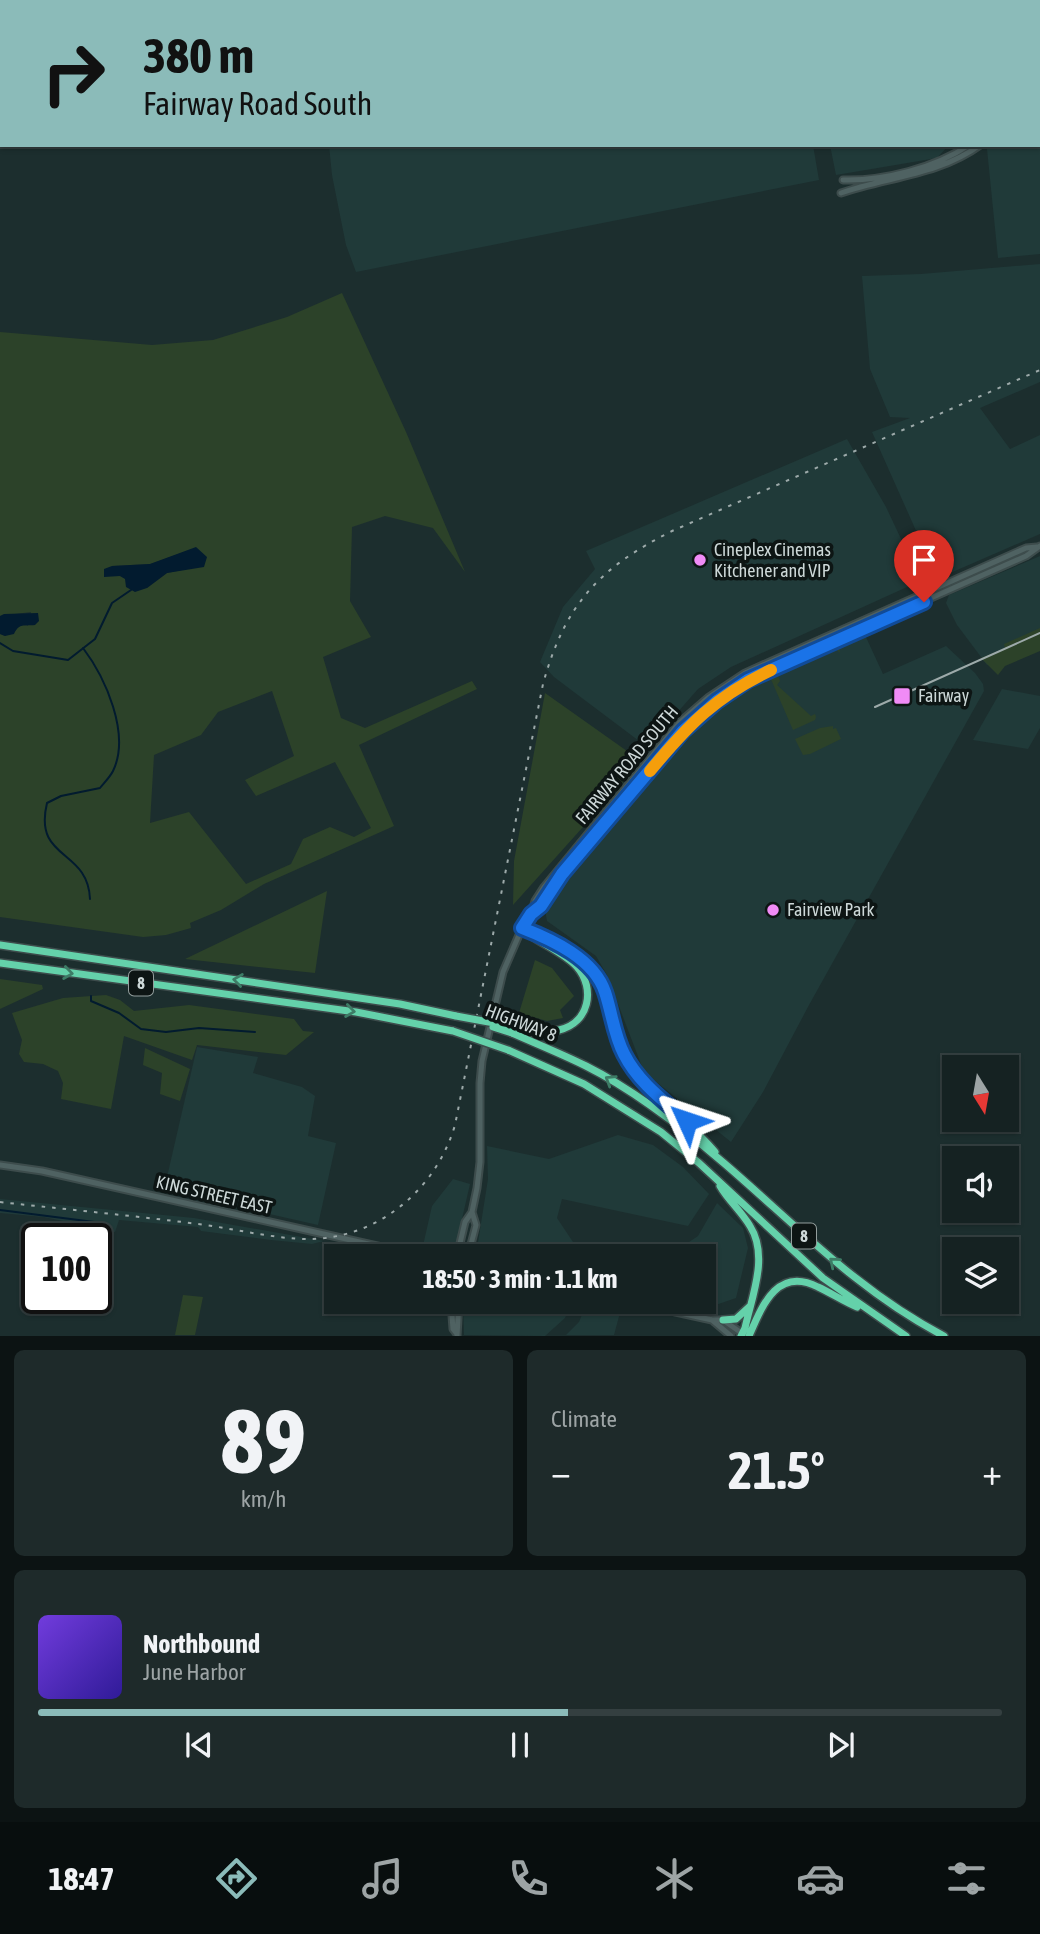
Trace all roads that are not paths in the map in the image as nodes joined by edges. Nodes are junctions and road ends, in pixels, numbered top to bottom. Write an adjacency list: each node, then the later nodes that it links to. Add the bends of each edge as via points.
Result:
1 (965, 147): 3 (main road, via 930,164)
2 (977, 147): 4 (main road, via 932,170)
3 (843, 180)
4 (841, 193)
5 (1040, 546): 6 (main road, FAIRWAY ROAD SOUTH, via 729,692 683,731)
6 (522, 928): 9 (highway, via 575,964 585,977 588,1002 572,1025 557,1030); 10 (highway, via 547,938 595,972 624,1055); 13 (main road, FAIRWAY ROAD SOUTH, via 503,972 482,1061 480,1161)
7 (0, 945): 9 (highway, HIGHWAY 8 / 8, one-way to 7, bridge, via 400,1004)
8 (0, 963): 12 (highway, HIGHWAY 8 / 8, one-way to 12, bridge, via 356,1012 453,1031 584,1084 661,1132)
9 (514, 1030): 10 (highway, HIGHWAY 8 / 8, one-way to 9, via 651,1106)
10 (724, 1163): 28 (highway, HIGHWAY 8 / 8, one-way to 10, via 842,1269)
11 (0, 1165): 14 (main road, KING STREET EAST)
12 (716, 1179): 17 (highway, via 752,1229 758,1245); 21 (highway, HIGHWAY 8 / 8, via 823,1278)
13 (472, 1213): 15 (main road, FAIRWAY ROAD SOUTH); 16 (main road, FAIRWAY ROAD SOUTH)
14 (368, 1244)
15 (460, 1244)
16 (471, 1244)
17 (750, 1306): 23 (highway, via 736,1319); 26 (highway)
18 (452, 1314): 24 (main road)
19 (459, 1314): 24 (main road)
20 (685, 1314): 22 (main road)
21 (873, 1315): 26 (highway, via 811,1284 791,1282 769,1295); 27 (highway, HIGHWAY 8 / 8)
22 (712, 1320): 23 (main road); 25 (main road)
23 (723, 1320): 26 (main road)
24 (457, 1335)
25 (731, 1335)
26 (744, 1335)
27 (906, 1335)
28 (944, 1335)

